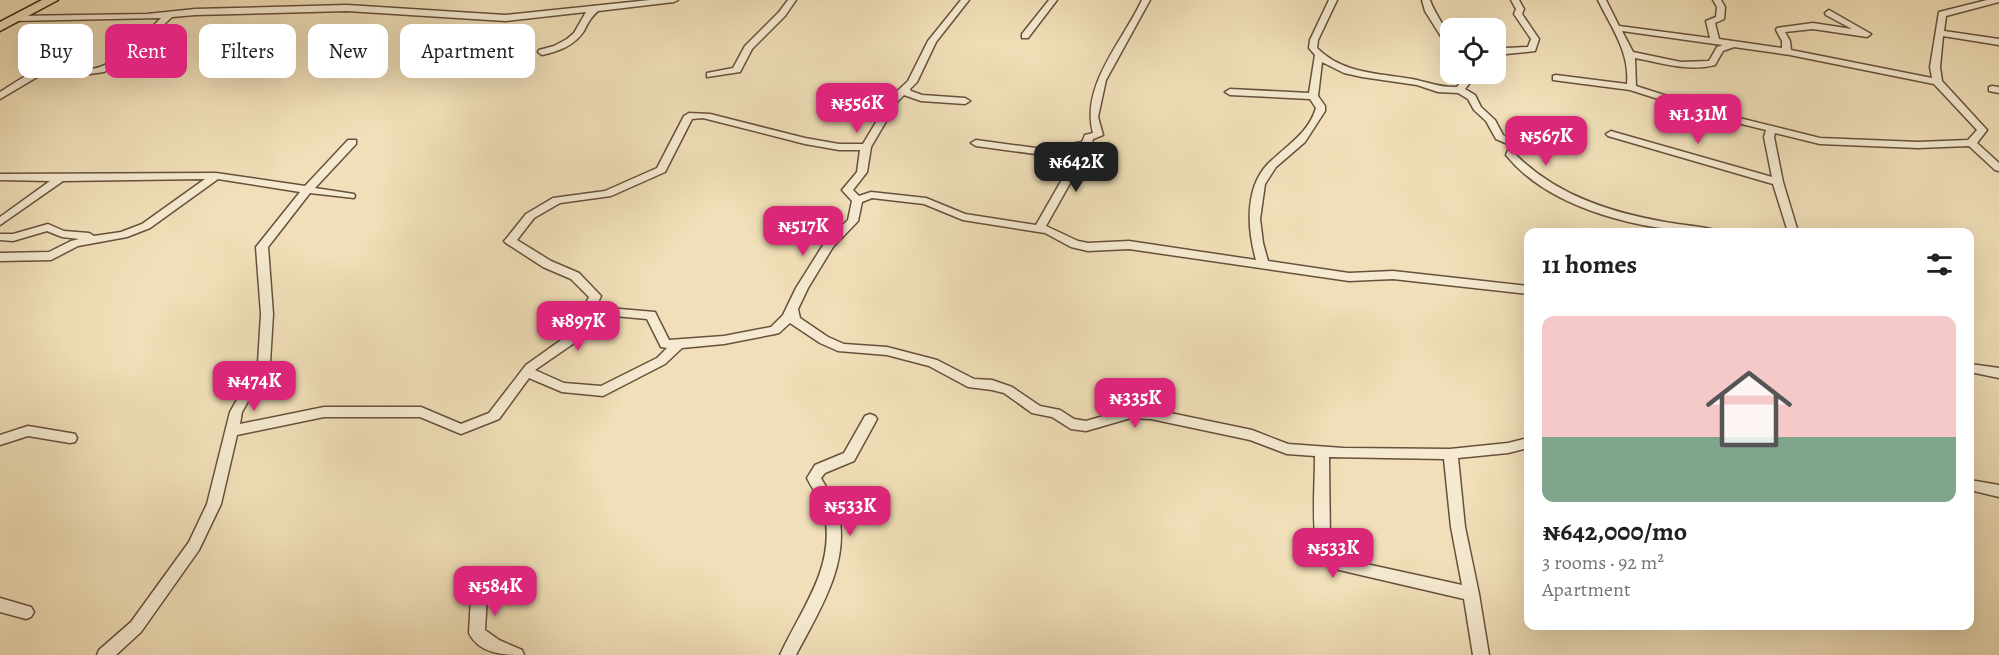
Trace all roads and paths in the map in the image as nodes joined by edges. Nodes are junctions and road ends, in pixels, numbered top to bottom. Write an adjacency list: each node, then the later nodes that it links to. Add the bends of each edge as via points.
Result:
1 (40, 0): 18 (highway)
2 (52, 0): 17 (highway)
3 (674, 0): 14 (street)
4 (792, 0): 32 (street, via 748,48 737,70)
5 (965, 0): 37 (street, via 932,41 912,82)
6 (1053, 0): 23 (street)
7 (1146, 0): 48 (street, via 1102,78 1094,117 1098,135 1088,138)
8 (1333, 0): 31 (street, via 1314,40 1313,48)
9 (1426, 0): 20 (street)
10 (1515, 0): 27 (street, via 1520,9 1518,14 1535,39 1532,49)
11 (1602, 0): 21 (street)
12 (1717, 0): 24 (street, via 1720,19 1710,21)
13 (1997, 0): 22 (street, via 1942,14)
14 (596, 9): 16 (street, via 504,18 347,8); 28 (street, via 586,15 577,34 568,42)
15 (1828, 13): 29 (street, via 1867,34 1813,26 1780,30)
16 (169, 15): 17 (street); 40 (street, via 114,64 94,72 57,68 45,71)
17 (16, 18): 19 (highway)
18 (0, 20)
19 (0, 27)
20 (1440, 28)
21 (1616, 28): 24 (street); 30 (street)
22 (1940, 33): 25 (street); 34 (street)
23 (1025, 36)
24 (1715, 41): 26 (street)
25 (1999, 42)
26 (1734, 44): 29 (street); 30 (street, via 1720,50 1712,63 1691,67)
27 (1506, 51)
28 (542, 52)
29 (1787, 52): 34 (street)
30 (1631, 54): 36 (street)
31 (1319, 56): 38 (street, via 1343,68 1434,89); 41 (street)
32 (710, 75)
33 (1556, 78): 36 (street)
34 (1937, 82): 47 (street, via 1982,130)
35 (1464, 84): 38 (street)
36 (1631, 87): 43 (street)
37 (905, 88): 42 (street, via 907,93 921,98); 49 (street, via 894,99)
38 (1460, 90): 60 (street, via 1472,97 1499,137 1515,144 1511,155 1539,180 1585,205)
39 (1230, 92): 41 (street)
40 (0, 96)
41 (1313, 96): 65 (street, via 1321,110 1316,120 1300,142 1280,156 1265,174 1260,189 1255,212)
42 (965, 101)
43 (1771, 129): 47 (street, via 1820,141); 54 (street, via 1769,137)
44 (1611, 134): 54 (street)
45 (352, 142): 55 (street)
46 (976, 143): 48 (street, via 1043,152)
47 (1971, 143): 50 (street)
48 (1088, 144): 59 (street)
49 (866, 147): 57 (street, via 862,172 847,190); 68 (street, via 842,147 770,134 708,115 689,116 661,170 607,194 557,200 530,216 510,241 575,276 595,296)
50 (1999, 168)
51 (216, 176): 53 (street); 55 (street); 63 (street, via 146,226)
52 (0, 177): 53 (street)
53 (61, 178): 58 (street)
54 (1778, 182): 61 (street)
55 (307, 190): 56 (street); 74 (street, via 262,247 267,314 264,363 236,412)
56 (350, 196)
57 (857, 200): 59 (street, via 871,195 926,201 963,217); 67 (street, via 853,221 824,253)
58 (0, 222)
59 (1039, 228): 65 (street, via 1089,247 1129,246)
60 (1682, 228)
61 (1792, 228)
62 (0, 237): 63 (street, via 13,238 48,227 63,234)
63 (114, 237): 64 (street, via 75,243 51,256)
64 (0, 257)
65 (1263, 265): 66 (street, via 1350,277 1393,275)
66 (1524, 290)
67 (792, 309): 69 (street, via 775,330); 78 (street, via 794,320 842,348 887,351 933,363 972,384 1008,390 1037,410 1054,413 1071,424 1086,426 1131,413 1150,414 1252,435 1287,449)
68 (588, 310): 69 (street, via 651,315 665,344); 71 (street, via 576,336)
69 (679, 344): 71 (street, via 661,361 603,391 562,387)
70 (1974, 369): 72 (street)
71 (527, 372): 74 (street, via 494,416 461,429 421,412 324,412)
72 (1999, 373)
73 (870, 419): 88 (street, via 849,457 820,469 814,478 831,510 833,558 822,589)
74 (232, 430): 86 (street, via 214,504 194,546 136,627)
75 (70, 438): 76 (street, via 28,431)
76 (0, 440)
77 (1524, 444): 79 (street)
78 (1322, 452): 79 (street); 83 (street, via 1323,545 1335,563)
79 (1450, 454): 83 (street, via 1458,526)
80 (1974, 486): 81 (street)
81 (1999, 491)
82 (475, 582): 87 (street, via 479,596 477,633)
83 (1472, 594): 89 (street)
84 (0, 605): 85 (street)
85 (26, 612)
86 (105, 655)
87 (516, 655)
88 (788, 655)
89 (1480, 655)

